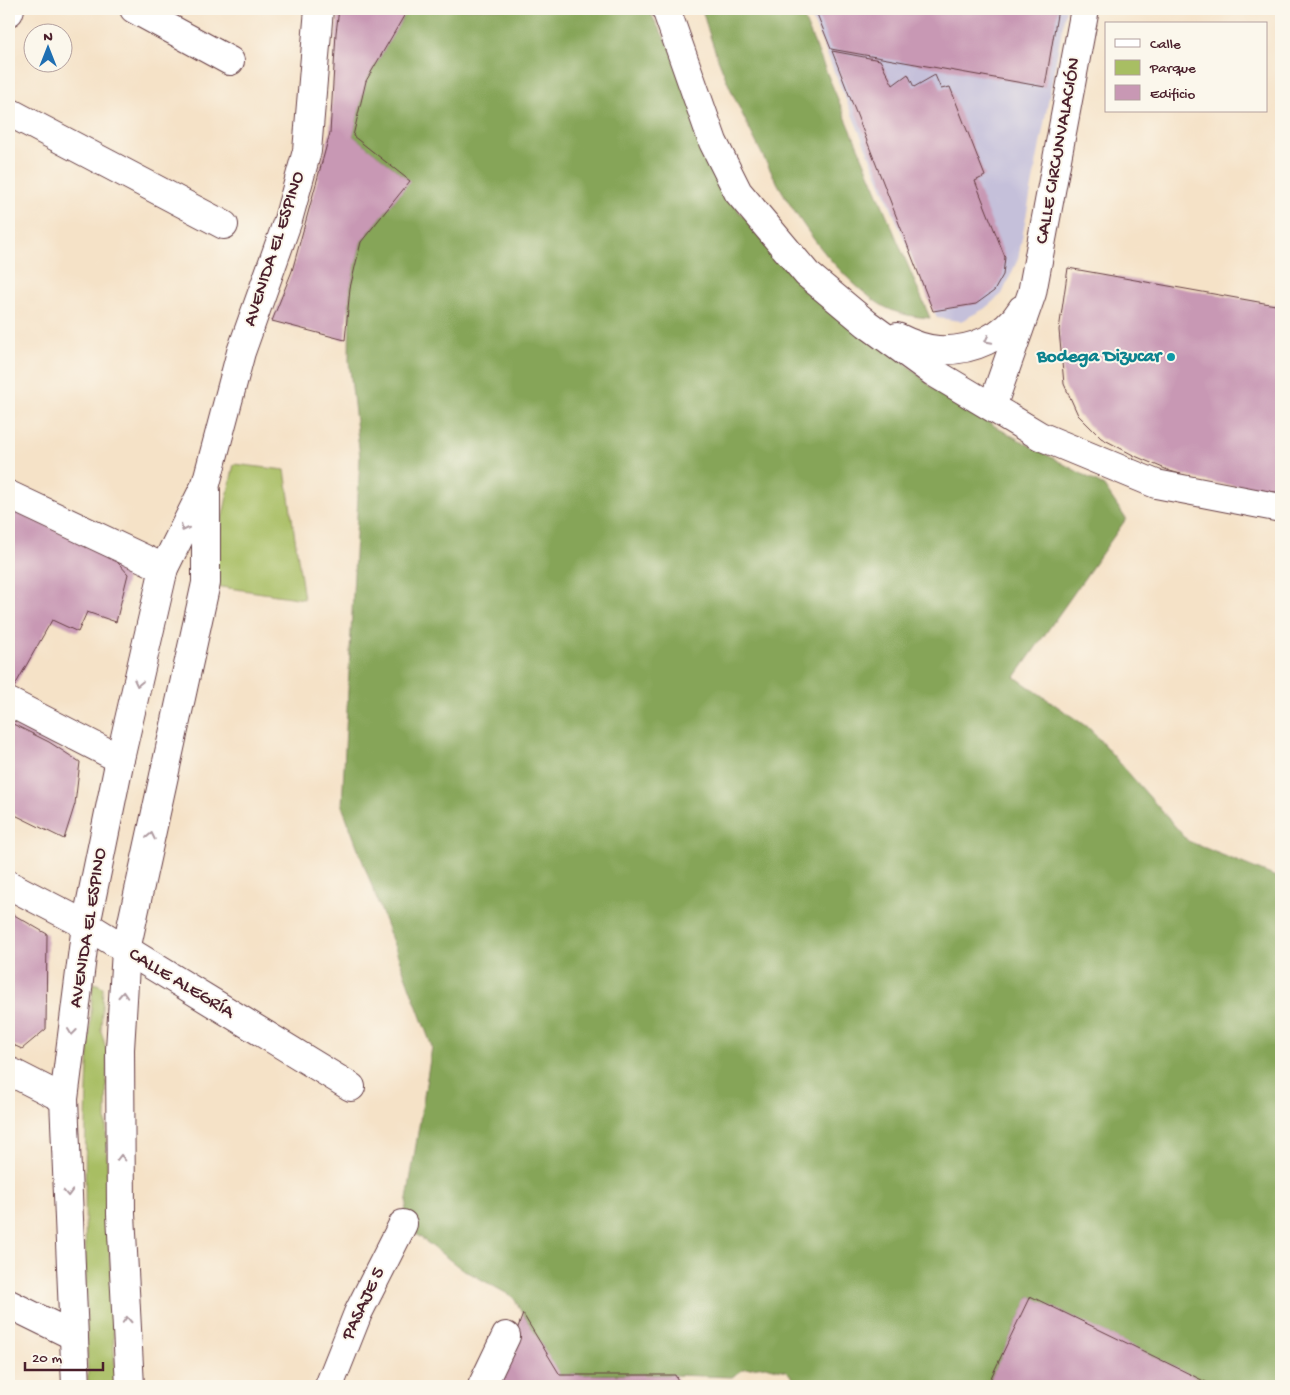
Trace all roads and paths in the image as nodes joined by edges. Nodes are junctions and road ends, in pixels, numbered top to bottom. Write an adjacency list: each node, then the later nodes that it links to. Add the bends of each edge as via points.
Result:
1 (134, 9): 5 (street)
2 (319, 9): 11 (street, AVENIDA EL ESPINO, via 306,151 288,220 241,352)
3 (666, 9): 9 (street, via 713,142 738,192 807,274)
4 (1085, 9): 8 (street, CALLE CIRCUNVALACIÓN)
5 (230, 61)
6 (9, 112): 7 (street)
7 (224, 225)
8 (1032, 293): 9 (street, CALLE CIRCUNVALACIÓN, one-way to 9, via 1015,320 999,334 964,348 938,350 912,344); 10 (street, CALLE CIRCUNVALACIÓN)
9 (866, 324): 10 (street, via 933,372)
10 (992, 407): 13 (street, via 1040,436 1156,484)
11 (206, 484): 14 (street, AVENIDA EL ESPINO, one-way to 14); 19 (street, AVENIDA EL ESPINO, one-way to 11, via 206,583)
12 (9, 495): 14 (street)
13 (1281, 508)
14 (164, 568): 16 (street, AVENIDA EL ESPINO, one-way to 16)
15 (9, 702): 16 (street)
16 (120, 759): 18 (street, AVENIDA EL ESPINO)
17 (9, 885): 18 (street, CALLE ALEGRÍA)
18 (86, 925): 19 (street, CALLE ALEGRÍA); 22 (street, AVENIDA EL ESPINO, one-way to 22)
19 (126, 950): 21 (street, CALLE ALEGRÍA); 28 (street, AVENIDA EL ESPINO, one-way to 19, via 121,1195 120,1048)
20 (9, 1071): 22 (street)
21 (350, 1087)
22 (64, 1099): 25 (street, AVENIDA EL ESPINO, one-way to 25)
23 (403, 1224): 29 (street, PASAJE 5, via 358,1313)
24 (9, 1304): 25 (street)
25 (74, 1336): 27 (street, AVENIDA EL ESPINO)
26 (506, 1336): 30 (street)
27 (76, 1386)
28 (130, 1386)
29 (329, 1386)
30 (482, 1386)

